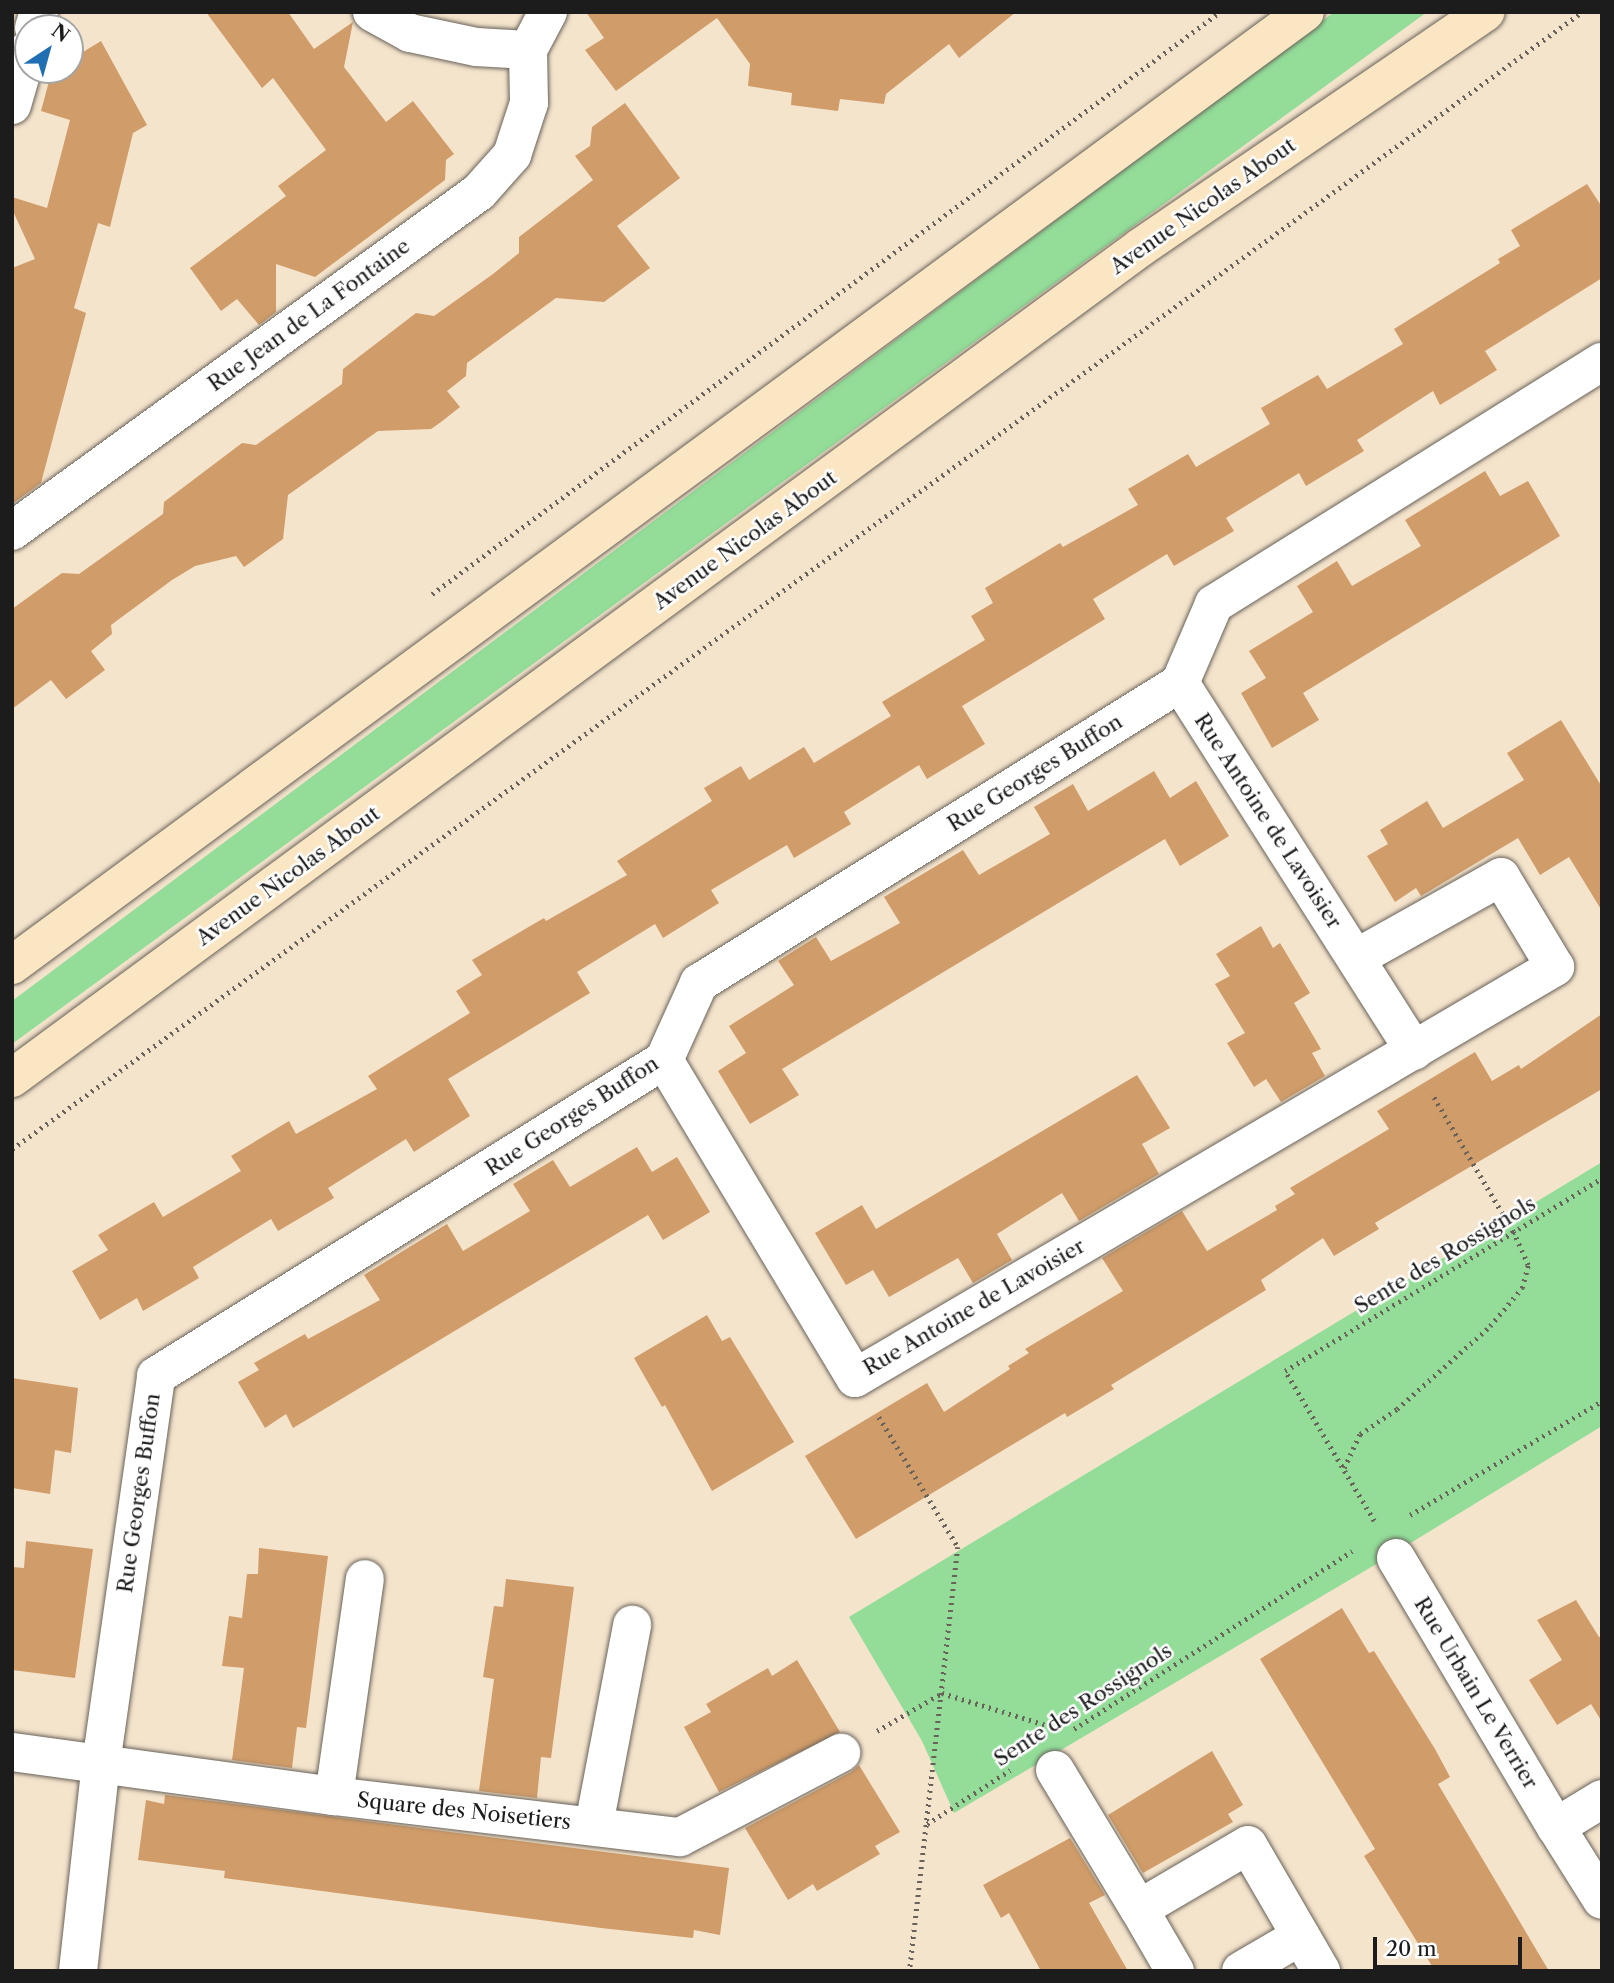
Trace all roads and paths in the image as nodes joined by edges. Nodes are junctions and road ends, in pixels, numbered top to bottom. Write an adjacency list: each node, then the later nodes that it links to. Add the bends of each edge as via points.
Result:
1 (372, 12): 7 (street, via 410,33 477,47)
2 (548, 12): 7 (street)
3 (1220, 12): 12 (path)
4 (1305, 12): 15 (main road)
5 (1486, 12): 18 (main road, Avenue Nicolas About, via 1141,247)
6 (1582, 12): 19 (path)
7 (528, 50): 11 (street, Rue Jean de La Fontaine, via 528,103 512,155 479,192)
8 (18, 84): 9 (street)
9 (12, 105)
10 (1602, 362): 13 (street, via 1214,604)
11 (12, 531)
12 (429, 597)
13 (1180, 683): 14 (street, Rue Antoine de Lavoisier); 17 (street, Rue Georges Buffon, via 699,983)
14 (1356, 958): 16 (street, Rue Antoine de Lavoisier); 16 (street, Rue Antoine de Lavoisier, via 1501,877 1555,967)
15 (12, 965)
16 (1414, 1051): 21 (path, via 1425,1082); 22 (street, Rue Antoine de Lavoisier)
17 (664, 1060): 22 (street, Rue Antoine de Lavoisier); 35 (street, Rue Georges Buffon, via 156,1376)
18 (12, 1078)
19 (12, 1149)
20 (1602, 1178): 21 (path, Sente des Rossignols)
21 (1513, 1232): 24 (path, via 1528,1265 1522,1288 1490,1326 1397,1409 1360,1434); 24 (path, Sente des Rossignols, via 1285,1371)
22 (855, 1377): 30 (path, via 958,1547)
23 (1602, 1401): 25 (path)
24 (1343, 1469): 26 (path, Sente des Rossignols)
25 (1404, 1519)
26 (1388, 1545): 42 (street, Rue Urbain Le Verrier)
27 (1358, 1547): 32 (path, Sente des Rossignols)
28 (365, 1579): 38 (street, Square des Noisetiers)
29 (632, 1625): 41 (street, Square des Noisetiers)
30 (942, 1693): 31 (path); 34 (path); 40 (path)
31 (1057, 1728)
32 (1069, 1732)
33 (12, 1752): 35 (street, Square des Noisetiers)
34 (841, 1753): 41 (street, Square des Noisetiers, via 680,1837)
35 (101, 1764): 38 (street, Square des Noisetiers); 46 (street, Rue Georges Buffon)
36 (1014, 1768): 40 (path, Sente des Rossignols)
37 (1055, 1770): 44 (street)
38 (334, 1796): 41 (street, Square des Noisetiers)
39 (1602, 1799): 42 (street)
40 (927, 1824): 47 (path)
41 (594, 1825)
42 (1556, 1827): 43 (street, Rue Urbain Le Verrier)
43 (1602, 1900)
44 (1139, 1909): 45 (street, via 1248,1845); 48 (street)
45 (1301, 1936): 49 (street); 50 (street)
46 (78, 1971)
47 (910, 1971)
48 (1175, 1971)
49 (1241, 1971)
50 (1321, 1971)

